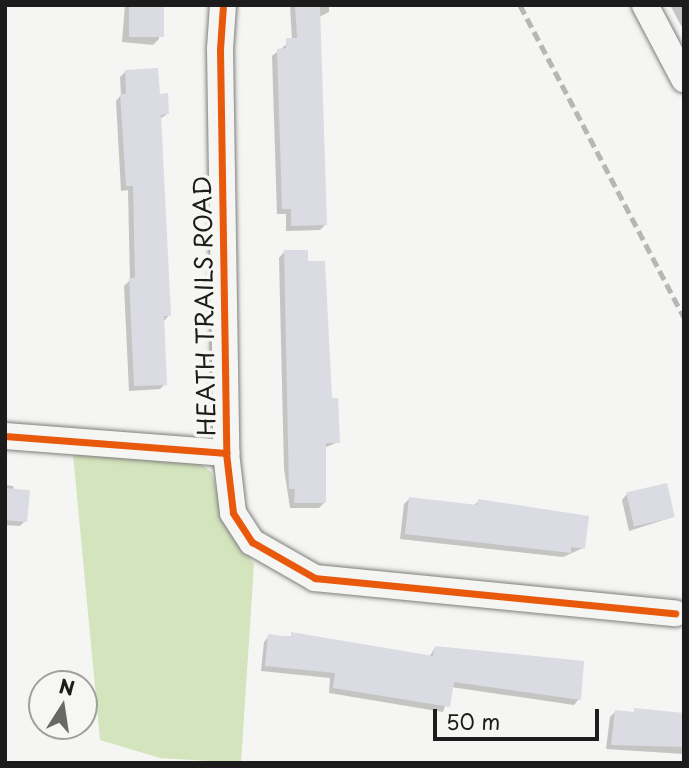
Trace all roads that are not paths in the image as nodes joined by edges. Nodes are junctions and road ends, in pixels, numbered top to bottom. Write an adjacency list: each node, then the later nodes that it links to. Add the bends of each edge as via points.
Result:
1 (223, 5): 5 (street, HEATH TRAILS ROAD)
2 (645, 5): 3 (street)
3 (684, 79)
4 (5, 436): 5 (street)
5 (226, 453): 6 (street, HEATH TRAILS ROAD, via 233,513 252,542 315,578)
6 (675, 613)

